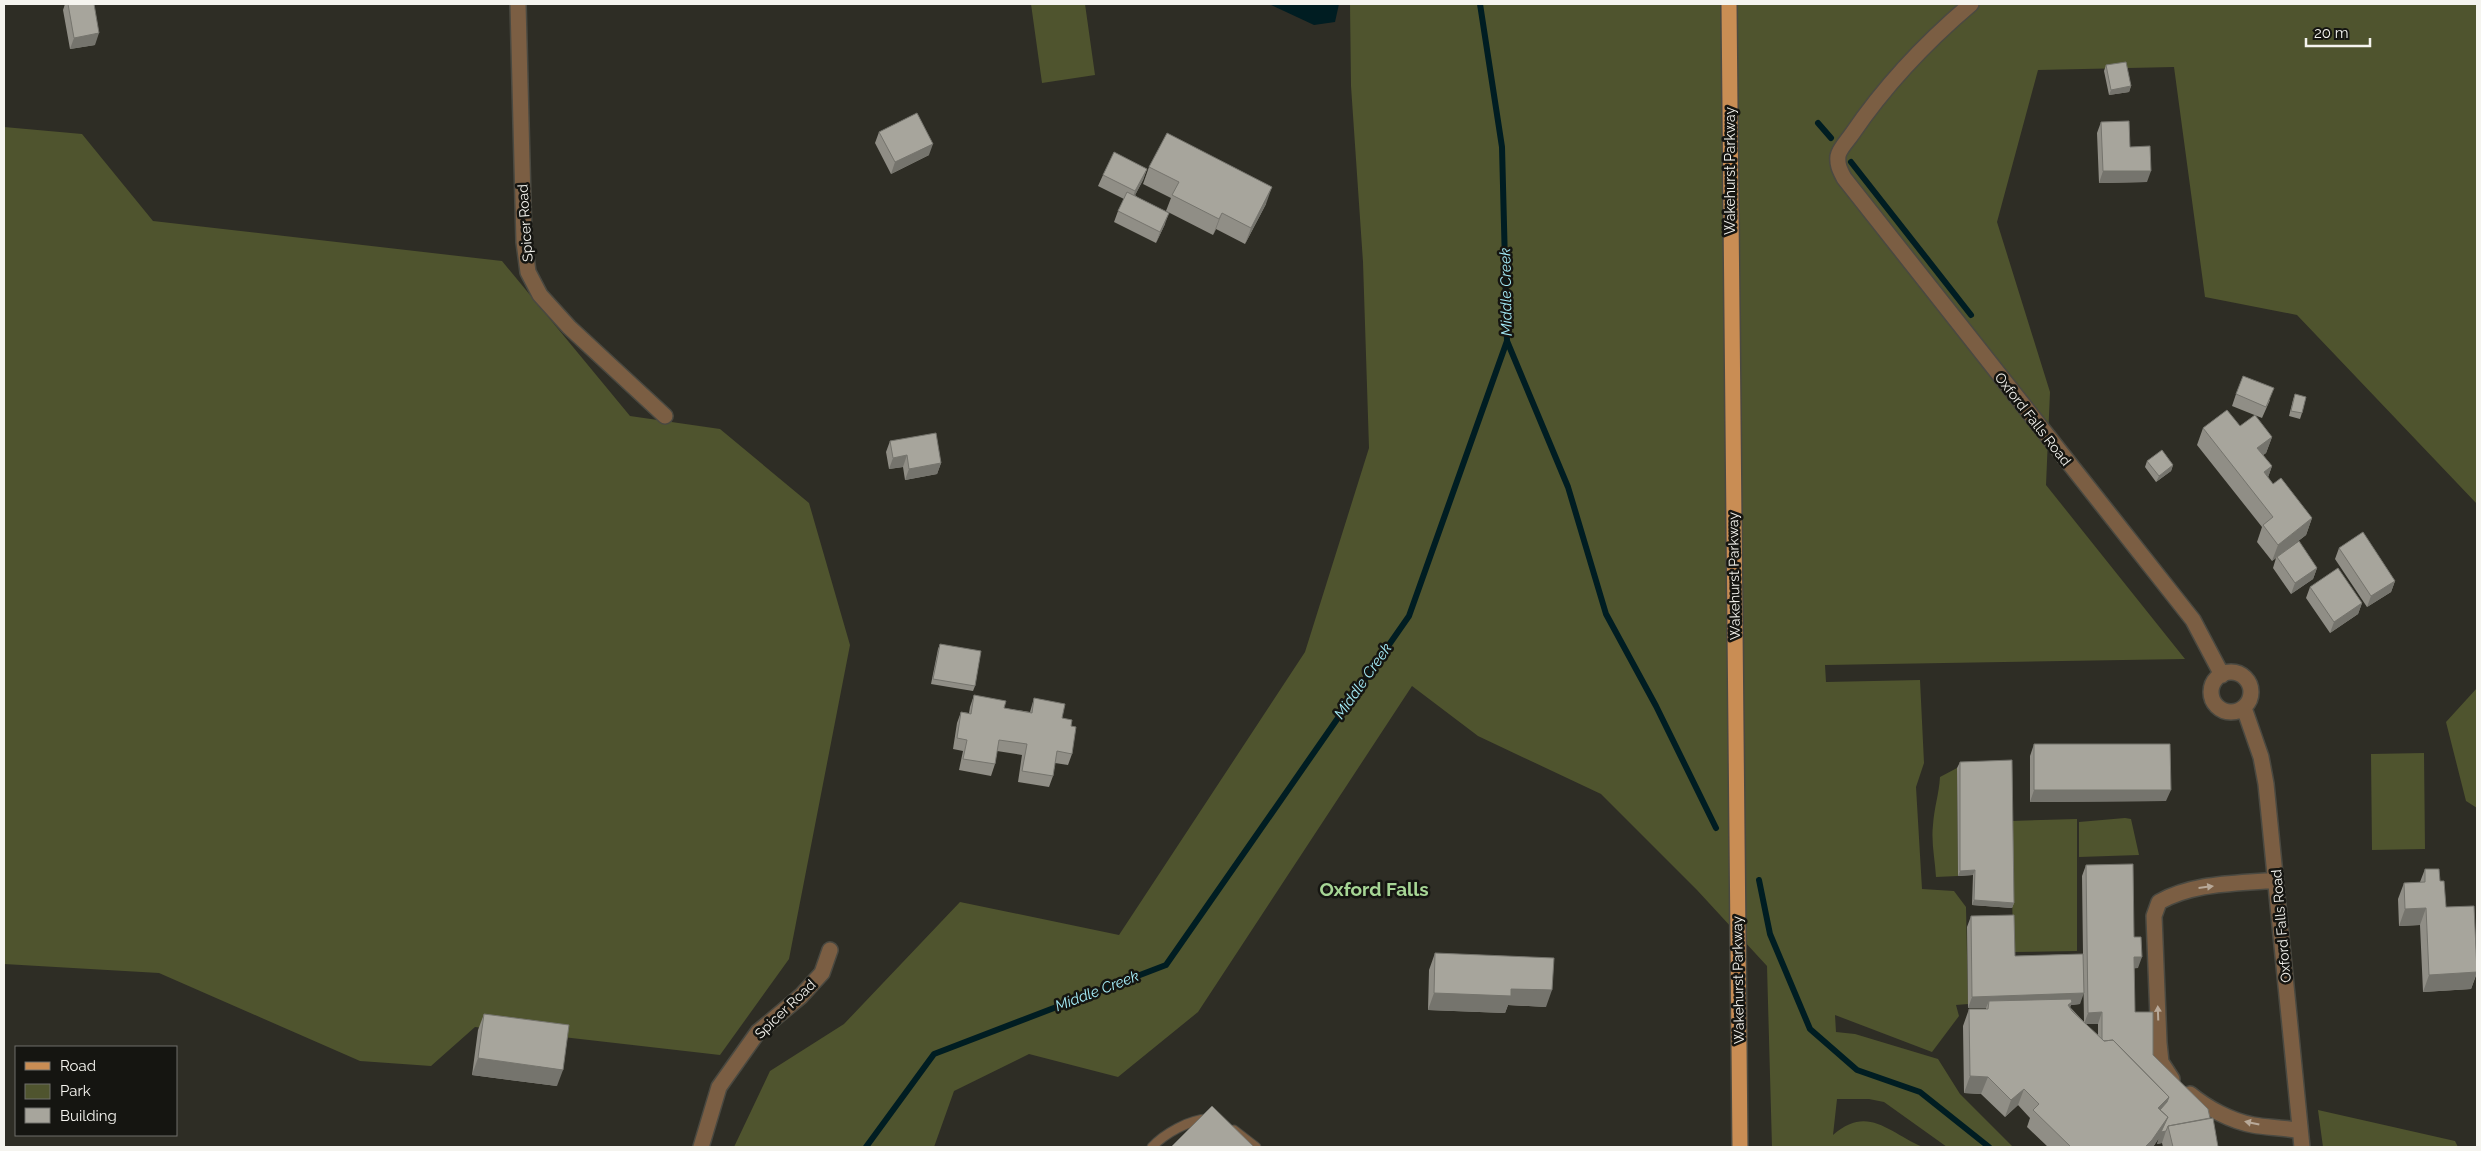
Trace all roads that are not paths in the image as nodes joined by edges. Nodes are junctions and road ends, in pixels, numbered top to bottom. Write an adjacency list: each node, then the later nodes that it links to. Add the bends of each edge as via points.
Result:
1 (518, 4): 4 (street, Spicer Road, via 524,242 528,272 540,295 569,327)
2 (1729, 4): 13 (main road, Wakehurst Parkway)
3 (1971, 4): 5 (street, Oxford Falls Road, via 1900,70 1838,154 1838,167 2193,620)
4 (666, 416)
5 (2222, 675): 6 (street, via 2231,672 2246,679 2251,694); 6 (street, via 2212,690 2216,704 2229,712)
6 (2244, 708): 7 (street, Oxford Falls Road, via 2261,757)
7 (2276, 880): 9 (street, Oxford Falls Road); 9 (street, one-way to 7, via 2252,1125 2207,1108 2168,1075 2161,1062 2158,1043 2154,916 2159,902 2176,892 2201,887)
8 (830, 950): 10 (street, Spicer Road, via 822,973 801,996 758,1032 719,1087)
9 (2300, 1131): 14 (street, Oxford Falls Road)
10 (701, 1147)
11 (1152, 1147): 12 (lane, via 1160,1138 1206,1118 1223,1124)
12 (1256, 1147)
13 (1740, 1147)
14 (2302, 1147)

